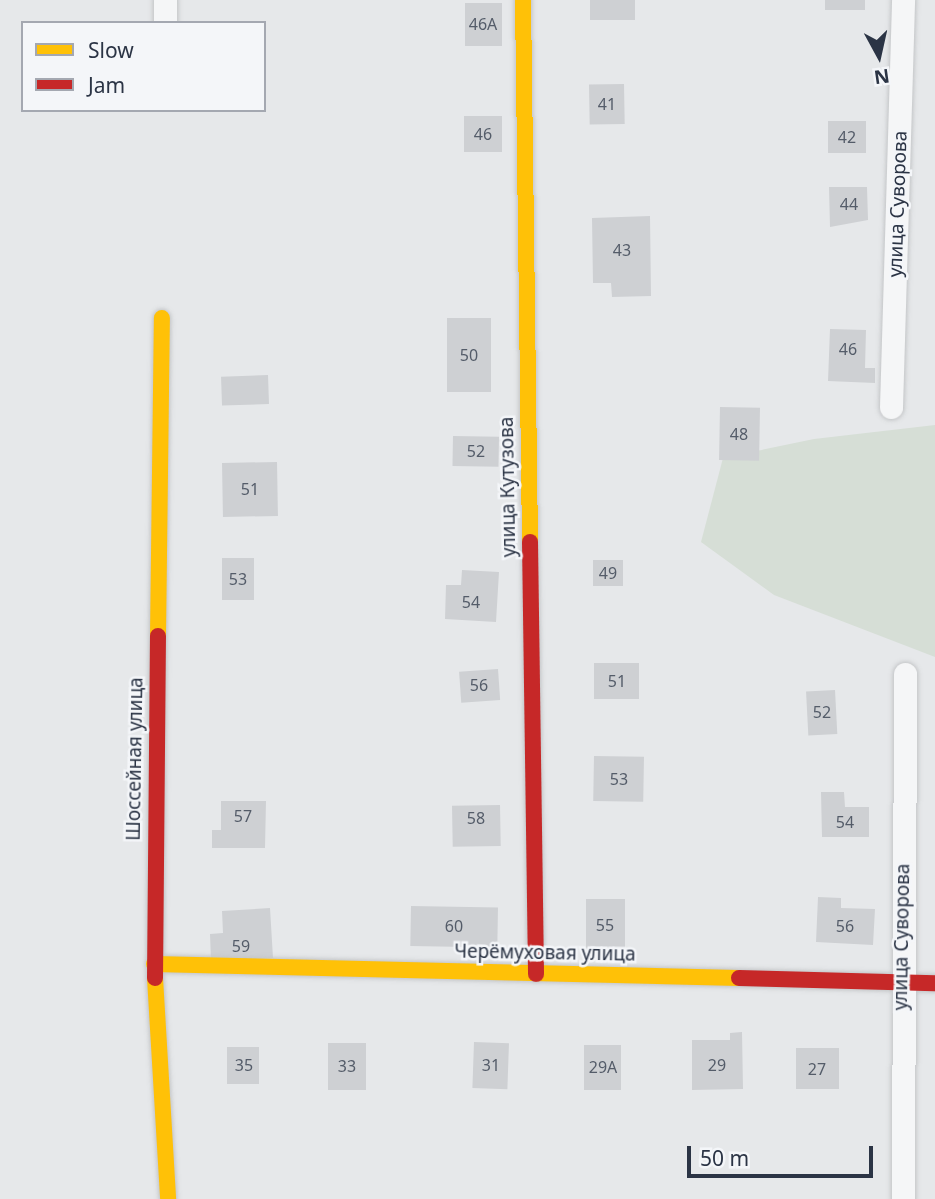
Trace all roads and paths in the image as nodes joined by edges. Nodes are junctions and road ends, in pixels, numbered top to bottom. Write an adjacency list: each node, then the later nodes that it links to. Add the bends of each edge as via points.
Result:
1 (165, 0): 4 (street)
2 (523, 0): 9 (street, улица Кутузова)
3 (903, 0): 6 (street, улица Суворова)
4 (165, 21)
5 (162, 318): 8 (street, Шоссейная улица)
6 (891, 407)
7 (905, 674): 10 (street, улица Суворова)
8 (154, 964): 9 (street, Черёмуховая улица); 12 (street, Шоссейная улица)
9 (536, 974): 10 (street, Черёмуховая улица)
10 (901, 984): 11 (street, Черёмуховая улица); 13 (street, улица Суворова)
11 (935, 984)
12 (168, 1199)
13 (903, 1199)

